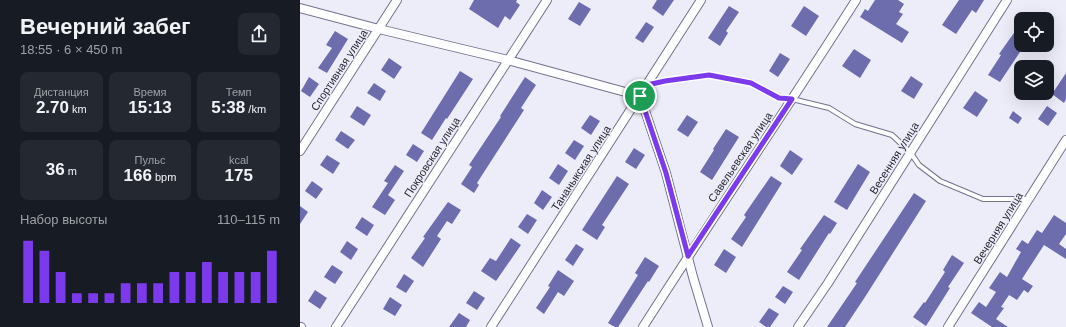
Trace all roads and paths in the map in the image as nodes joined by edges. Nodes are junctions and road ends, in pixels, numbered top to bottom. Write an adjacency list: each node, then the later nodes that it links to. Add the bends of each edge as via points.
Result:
1 (397, 0): 7 (street, Спортивная улица)
2 (547, 0): 8 (street, Покровская улица)
3 (701, 0): 9 (street, Тананыкская улица)
4 (856, 0): 11 (street, Савельевская улица)
5 (1007, 0): 14 (street, Весенняя улица)
6 (300, 8): 7 (street)
7 (378, 29): 8 (street); 13 (street, Спортивная улица)
8 (508, 60): 10 (street); 17 (street, Покровская улица)
9 (647, 85): 10 (street, Тананыкская улица); 11 (lane, via 709,75 751,83 779,98)
10 (640, 96): 16 (street, via 666,173); 18 (street, Тананыкская улица)
11 (792, 99): 14 (lane, via 829,108 855,124 892,135); 16 (street, Савельевская улица)
12 (1066, 140): 15 (street, Вечерняя улица)
13 (300, 151)
14 (910, 152): 15 (lane, via 919,165 940,181 983,200); 21 (street, Весенняя улица)
15 (1029, 199): 22 (street, Вечерняя улица)
16 (688, 256): 19 (street, Савельевская улица); 20 (street)
17 (336, 327)
18 (491, 327)
19 (643, 327)
20 (708, 327)
21 (798, 327)
22 (948, 327)

